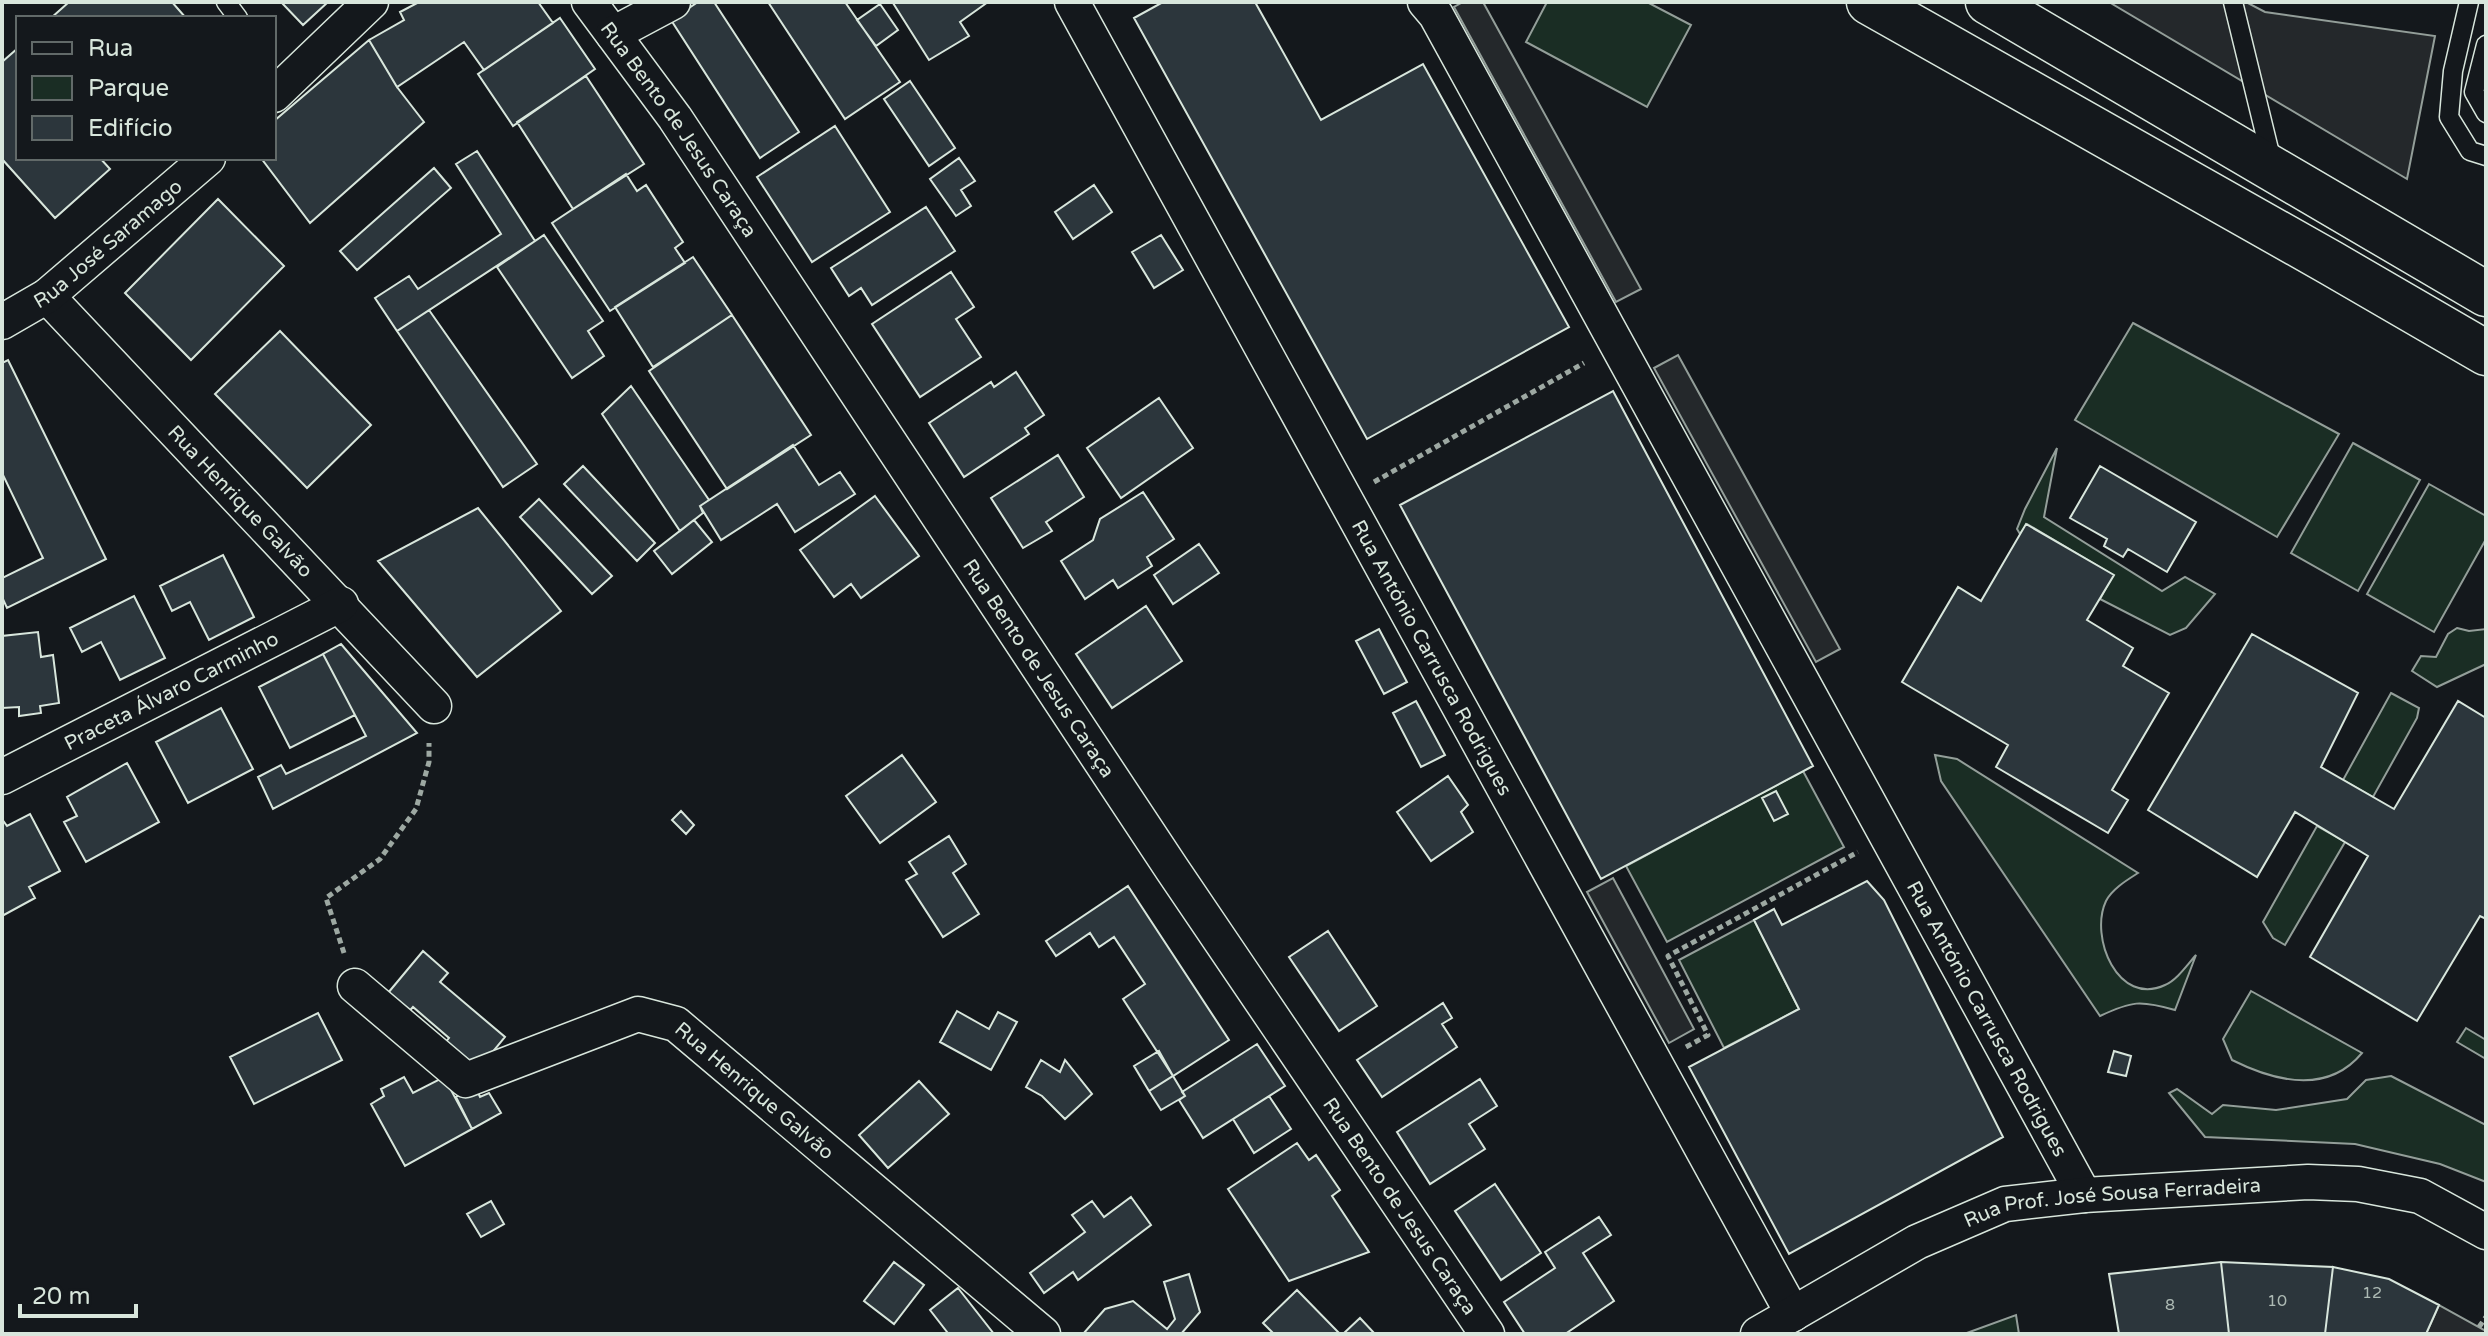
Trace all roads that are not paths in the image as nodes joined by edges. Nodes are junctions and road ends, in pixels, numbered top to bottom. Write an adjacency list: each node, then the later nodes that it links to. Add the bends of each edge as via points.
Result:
1 (371, 2): 12 (street)
2 (589, 2): 10 (street, Rua Bento de Jesus Caraça)
3 (673, 2): 10 (street)
4 (1072, 2): 27 (street, Rua António Carrusca Rodrigues)
5 (1425, 2): 25 (street, Rua António Carrusca Rodrigues)
6 (1869, 2): 20 (main road)
7 (1988, 2): 16 (main road)
8 (2233, 2): 16 (lane)
9 (2469, 2): 14 (lane, via 2449,117 2470,151)
10 (613, 34): 29 (street, Rua Bento de Jesus Caraça, via 675,118)
11 (2486, 45): 13 (lane, via 2474,92)
12 (278, 82)
13 (2486, 113)
14 (2486, 156)
15 (206, 160): 18 (street, Rua José Saramago)
16 (2273, 169): 17 (main road)
17 (2486, 294)
18 (47, 296): 19 (street, Rua José Saramago); 21 (street, Rua Henrique Galvão)
19 (2, 322)
20 (2486, 353)
21 (341, 604): 22 (street, Rua Henrique Galvão); 23 (street, Praceta Álvaro Carminho)
22 (434, 706)
23 (2, 777)
24 (355, 986): 28 (street, Rua Henrique Galvão, via 466,1080 638,1014 676,1024)
25 (2084, 1195): 26 (street, Rua Prof. José Sousa Ferradeira, via 2308,1182 2358,1184 2420,1196); 27 (street, Rua Prof. José Sousa Ferradeira, via 2005,1204 1917,1242)
26 (2486, 1232)
27 (1793, 1314): 30 (street, Rua Prof. José Sousa Ferradeira)
28 (1043, 1334)
29 (1487, 1334)
30 (1758, 1334)

